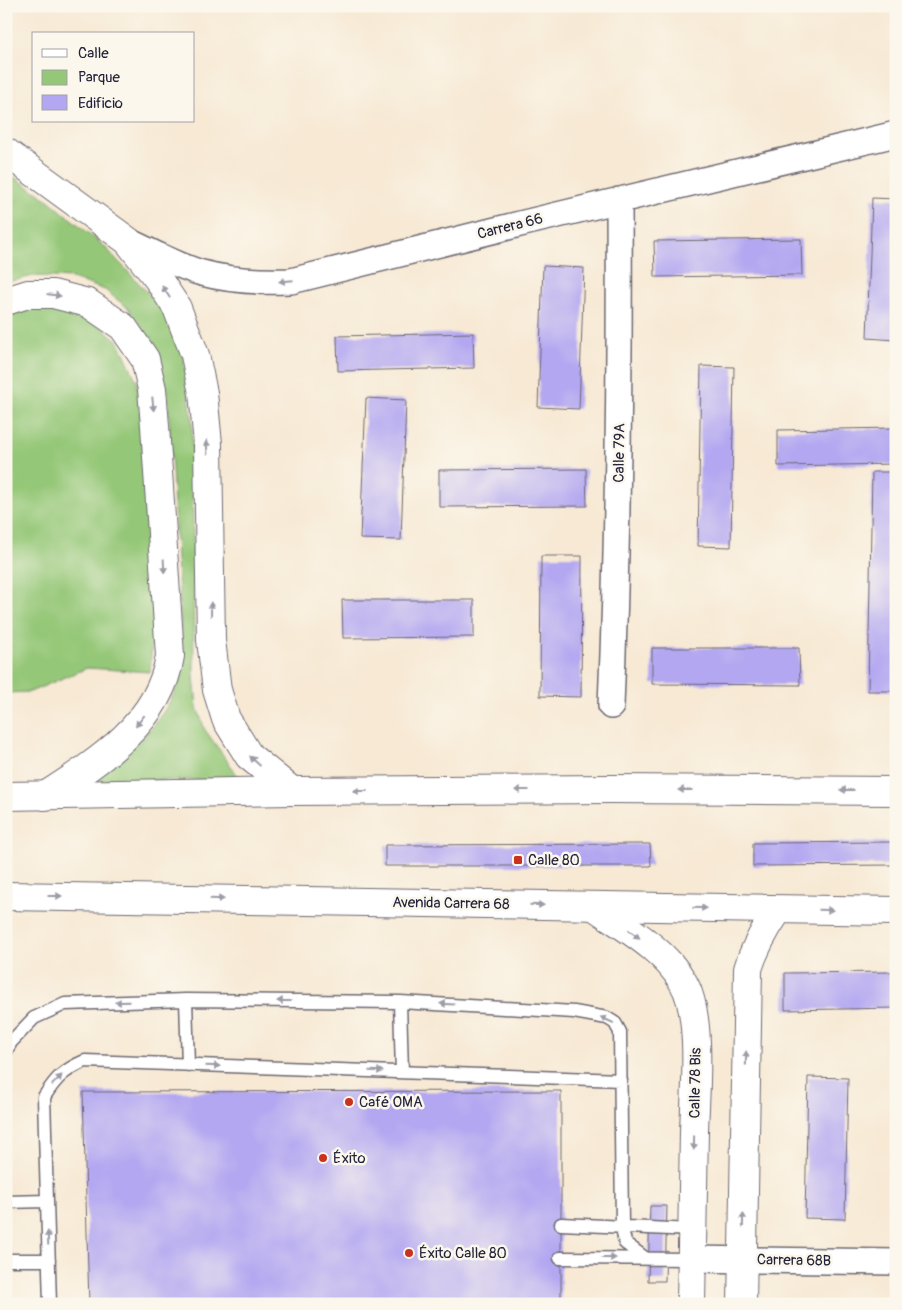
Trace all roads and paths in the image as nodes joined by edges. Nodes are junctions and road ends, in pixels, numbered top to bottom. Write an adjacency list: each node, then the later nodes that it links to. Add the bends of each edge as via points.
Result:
1 (896, 134): 3 (street, Carrera 66)
2 (6, 152): 4 (main road)
3 (619, 200): 4 (street, Carrera 66, one-way to 4, via 291,281 237,280 202,273); 6 (street, Calle 79A, via 619,463)
4 (128, 241): 8 (main road, one-way to 4, via 249,756 226,720 217,690 211,640 208,444 203,393 195,355 177,308)
5 (6, 301): 10 (main road, one-way to 10, via 28,294 53,294 88,303 123,326 144,359 152,389 156,426 170,656 167,674 149,710 134,729)
6 (611, 706)
7 (896, 791): 8 (main road, one-way to 8)
8 (292, 792): 10 (main road)
9 (6, 796): 10 (main road)
10 (46, 796)
11 (6, 896): 12 (main road, Avenida Carrera 68, one-way to 12)
12 (594, 906): 13 (main road, Avenida Carrera 68, one-way to 13); 25 (main road, Calle 78 Bis, one-way to 25, via 674,968 693,1004)
13 (778, 910): 14 (main road, Avenida Carrera 68, one-way to 14); 31 (main road, one-way to 13, via 748,969 762,932)
14 (896, 911)
15 (186, 1000): 16 (lane, one-way to 15); 17 (lane, one-way to 17, via 65,1004 34,1018); 18 (lane)
16 (400, 1002): 19 (lane); 20 (lane, one-way to 16, via 620,1032 607,1018 574,1012)
17 (6, 1051)
18 (188, 1065): 19 (lane, one-way to 19); 21 (lane, one-way to 18, via 44,1097 54,1081 69,1068 85,1061)
19 (402, 1072): 20 (lane)
20 (621, 1080): 24 (lane)
21 (47, 1201): 22 (lane); 30 (lane, one-way to 21)
22 (6, 1202)
23 (561, 1224): 24 (lane)
24 (622, 1227): 25 (lane); 27 (lane, via 625,1243)
25 (692, 1230): 28 (main road, Calle 78 Bis)
26 (560, 1258): 27 (lane, one-way to 27)
27 (645, 1258): 28 (lane)
28 (692, 1259): 31 (street, Carrera 68B); 34 (main road, Calle 78 Bis)
29 (6, 1260): 30 (lane)
30 (49, 1260): 33 (lane)
31 (743, 1260): 32 (street, Carrera 68B); 35 (main road)
32 (896, 1262)
33 (50, 1304)
34 (691, 1304)
35 (742, 1304)

